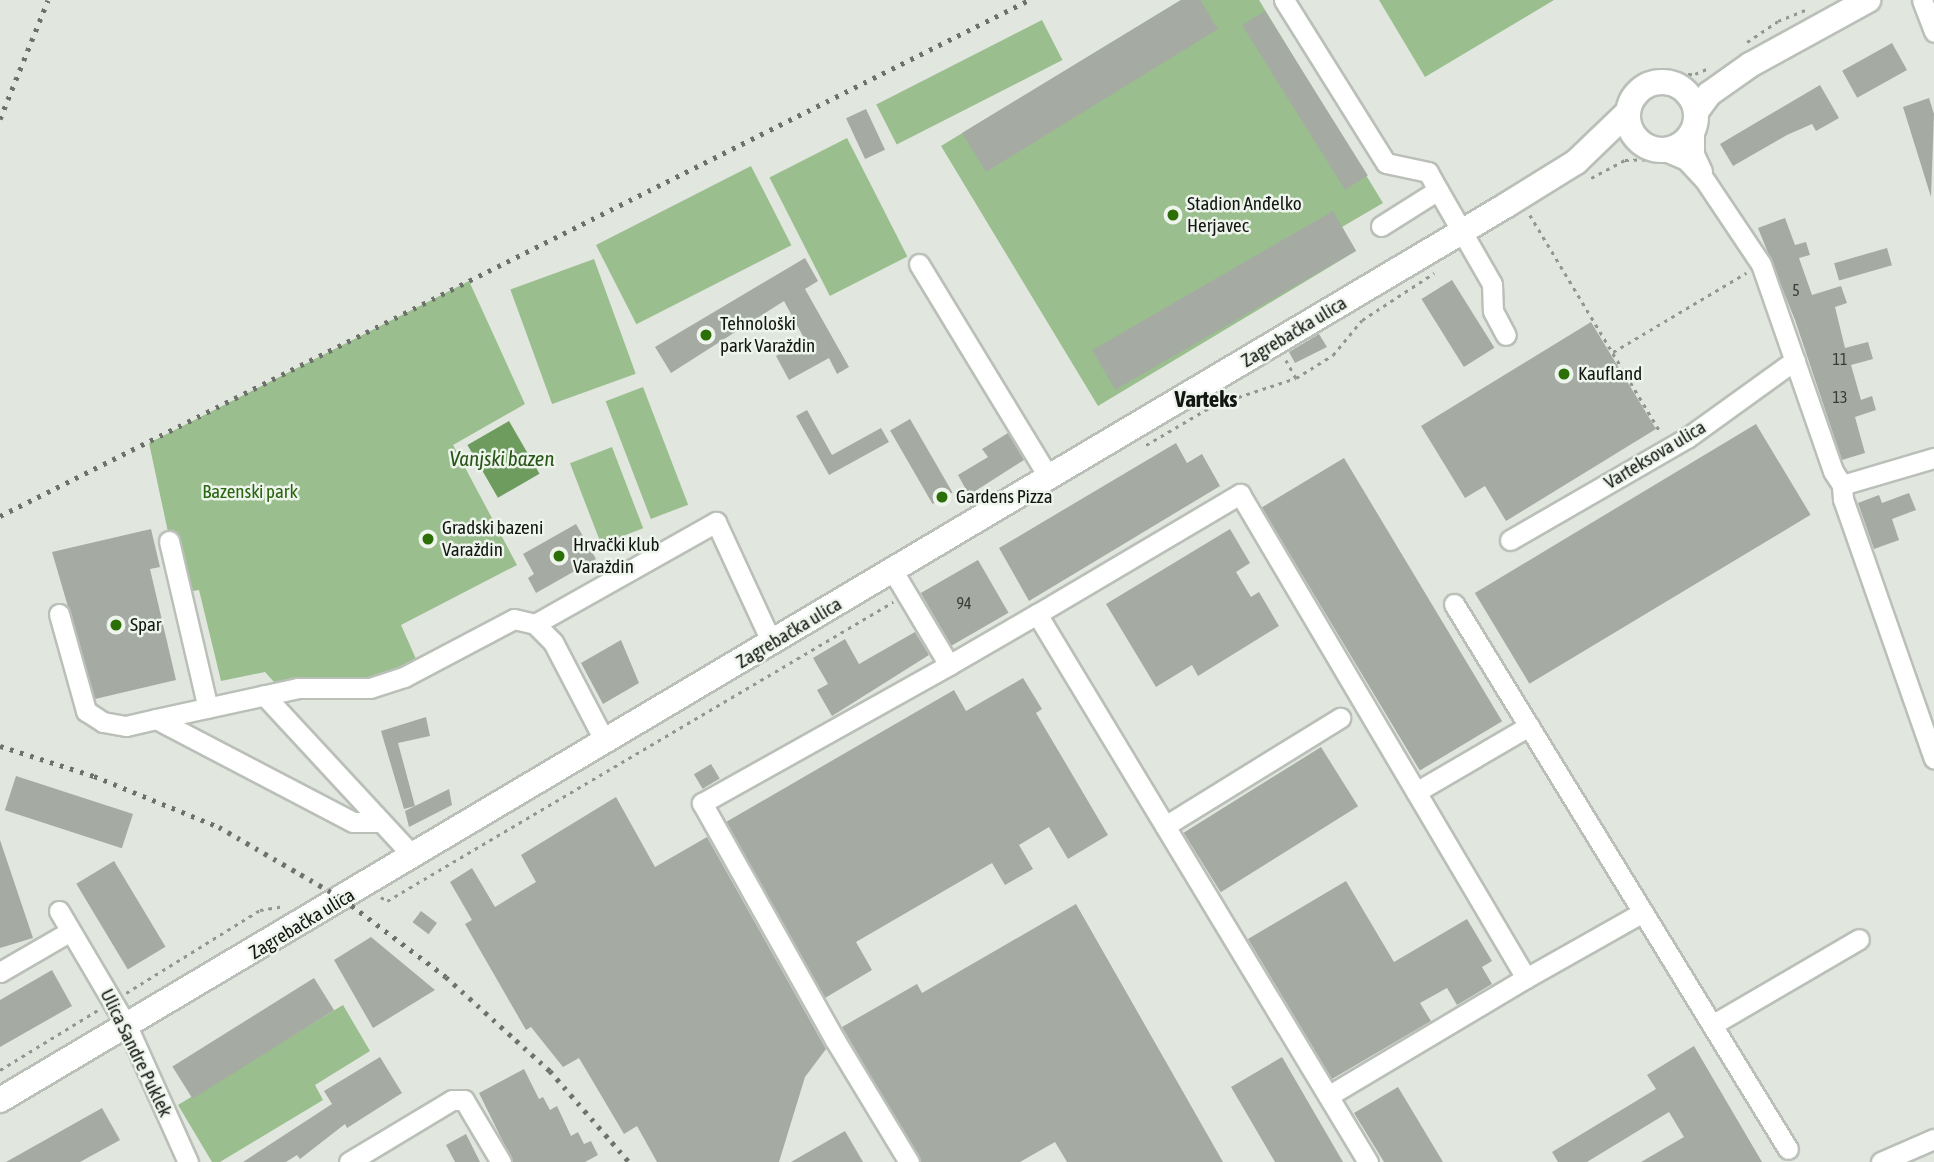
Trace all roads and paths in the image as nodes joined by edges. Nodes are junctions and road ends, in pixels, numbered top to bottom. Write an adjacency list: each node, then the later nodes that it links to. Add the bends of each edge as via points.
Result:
1 (1284, 0): 12 (street, via 1386,163 1428,172)
2 (1868, 0): 5 (main road, Zagrebačka ulica)
3 (1922, 0): 4 (street)
4 (1934, 32)
5 (1750, 65): 6 (main road, Zagrebačka ulica, via 1699,83); 8 (main road, Zagrebačka ulica, via 1709,94)
6 (1672, 84): 7 (main road, Zagrebačka ulica, via 1643,88); 8 (main road, via 1689,94)
7 (1628, 113): 9 (main road, via 1631,131); 10 (main road, Zagrebačka ulica)
8 (1695, 121): 9 (main road, Zagrebačka ulica, via 1682,144); 11 (street, via 1694,153)
9 (1655, 152): 10 (path); 10 (main road, Zagrebačka ulica, via 1621,146); 11 (street, via 1686,160)
10 (1582, 171): 15 (main road, Zagrebačka ulica)
11 (1704, 179): 17 (street)
12 (1438, 190): 14 (street); 15 (street)
13 (1521, 217): 20 (path, via 1529,212)
14 (1381, 226)
15 (1462, 231): 19 (street, via 1492,284 1493,311); 25 (main road, Zagrebačka ulica)
16 (919, 264): 25 (street)
17 (1761, 264): 20 (path); 21 (street)
18 (1438, 269): 22 (path, via 1362,320 1333,355 1296,378)
19 (1506, 335)
20 (1613, 352): 23 (path)
21 (1795, 360): 23 (street, Varteksova ulica); 26 (street)
22 (1223, 402)
23 (1670, 448): 27 (street, Varteksova ulica)
24 (1934, 458): 26 (street)
25 (1049, 478): 29 (main road, Zagrebačka ulica)
26 (1843, 485): 43 (street, via 1843,499)
27 (1510, 540)
28 (169, 541): 38 (street)
29 (893, 571): 30 (street); 35 (main road, Zagrebačka ulica)
30 (907, 594): 36 (street); 48 (path, via 387,901)
31 (1454, 604): 41 (street)
32 (60, 614): 40 (street, via 86,711 103,722 126,726)
33 (1037, 614): 36 (street); 44 (street, via 1240,494); 46 (street)
34 (535, 624): 35 (street, via 716,522); 37 (street, via 504,621 404,677 370,688 298,688); 42 (street, via 553,642)
35 (772, 643): 42 (main road, Zagrebačka ulica)
36 (949, 665): 68 (street, via 702,803)
37 (264, 695): 38 (street); 45 (street)
38 (208, 708): 40 (street)
39 (1340, 718): 46 (street)
40 (156, 719): 45 (street, via 353,822)
41 (1529, 726): 44 (street); 51 (street)
42 (606, 742): 47 (main road, Zagrebačka ulica)
43 (1934, 759)
44 (1416, 792): 55 (street)
45 (378, 822): 47 (street)
46 (1166, 826): 61 (street)
47 (413, 856): 59 (main road, Zagrebačka ulica)
48 (376, 893)
49 (297, 904): 56 (path, via 260,910)
50 (59, 911): 52 (street, Ulica Sandre Puklek)
51 (1643, 912): 55 (street); 58 (street)
52 (69, 932): 54 (street); 59 (street, Ulica Sandre Puklek)
53 (1859, 939): 58 (street)
54 (0, 972)
55 (1526, 978): 61 (street)
56 (120, 998)
57 (101, 1008): 60 (path)
58 (1712, 1025): 64 (street)
59 (128, 1028): 62 (main road, Zagrebačka ulica); 65 (street, Ulica Sandre Puklek)
60 (0, 1070)
61 (1328, 1096): 69 (street)
62 (0, 1100)
63 (1934, 1139): 70 (street)
64 (1788, 1149)
65 (188, 1162)
66 (349, 1162): 67 (street, via 452,1100 464,1100)
67 (501, 1162)
68 (909, 1162)
69 (1368, 1162)
70 (1881, 1162)

